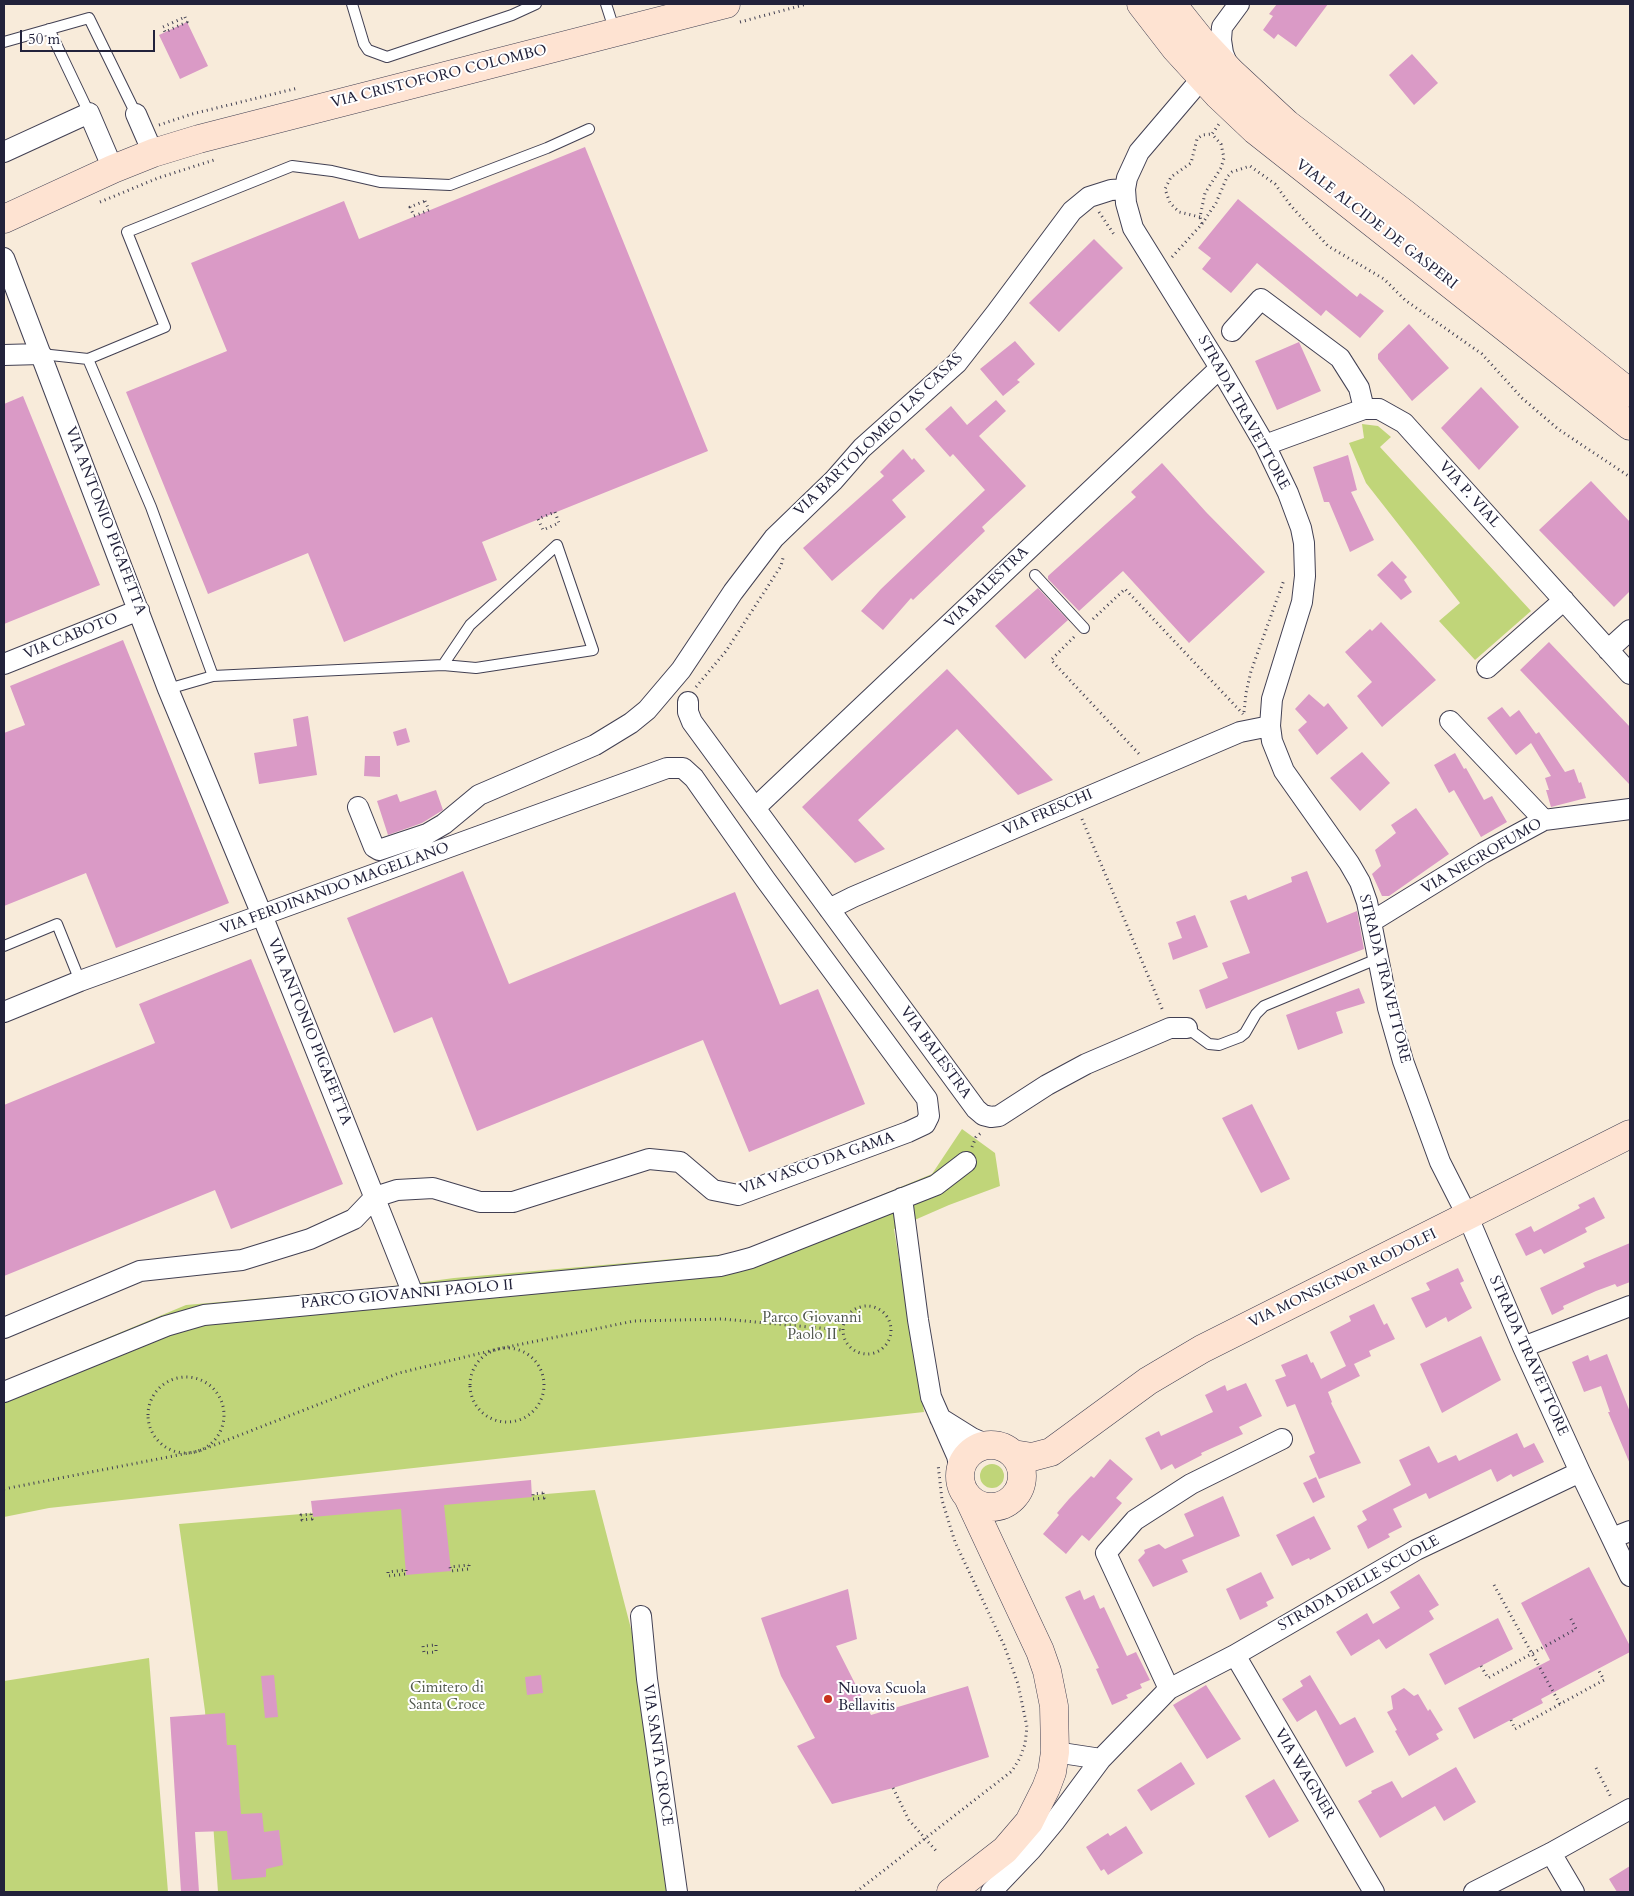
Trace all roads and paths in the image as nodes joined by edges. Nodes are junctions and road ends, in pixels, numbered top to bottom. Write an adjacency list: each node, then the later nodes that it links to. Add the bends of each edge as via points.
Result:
1 (352, 4): 2 (lane, via 364,44 368,50 386,57)
2 (536, 4)
3 (606, 4): 11 (lane)
4 (807, 4): 8 (path)
5 (1141, 4): 14 (main road, VIALE ALCIDE DE GASPERI)
6 (1172, 4): 13 (main road, VIALE ALCIDE DE GASPERI)
7 (1238, 4): 13 (street, via 1222,27 1223,53)
8 (730, 14): 11 (main road, VIA CRISTOFORO COLOMBO)
9 (50, 29): 12 (lane); 15 (lane); 16 (lane, via 89,18)
10 (166, 32): 10 (path, via 163,27 185,17 187,22)
11 (615, 33): 21 (main road, VIA CRISTOFORO COLOMBO)
12 (4, 42)
13 (1231, 72): 37 (main road, VIALE ALCIDE DE GASPERI, via 1305,139)
14 (1202, 78): 24 (street, STRADA TRAVETTORE, via 1139,152 1131,166); 39 (main road, VIALE ALCIDE DE GASPERI, via 1279,150)
15 (89, 113): 20 (street); 23 (street)
16 (136, 114): 21 (street)
17 (1222, 120): 19 (path)
18 (589, 129): 35 (lane, via 450,185 380,182 292,166 127,232 165,327)
19 (1212, 134): 27 (path, via 1221,144 1224,158 1206,193); 27 (path, via 1197,139 1191,163 1171,177 1165,189 1170,203 1179,212)
20 (4, 152)
21 (153, 153): 23 (main road, VIA CRISTOFORO COLOMBO)
22 (221, 158): 25 (path, via 158,178)
23 (114, 169): 28 (main road, VIA CRISTOFORO COLOMBO)
24 (1125, 189): 36 (street, STRADA TRAVETTORE, via 1133,228); 64 (street, VIA BARTOLOMEO LAS CASAS, via 1089,197 1072,211 956,363 862,448 774,538 681,670 647,710 631,723 596,745 479,795 427,834 379,850 374,847)
25 (96, 204)
26 (414, 216): 26 (path, via 410,207 425,201 429,210)
27 (1200, 217): 29 (path)
28 (4, 219)
29 (1202, 224): 31 (path); 41 (path, via 1227,177 1250,166 1275,184 1328,246 1384,279 1406,300 1482,354 1522,398 1558,429)
30 (4, 258): 33 (street, VIA ANTONIO PIGAFETTA)
31 (1170, 262)
32 (1232, 331): 38 (street, via 1261,299 1340,358 1359,388)
33 (41, 354): 34 (street); 35 (lane); 47 (street, VIA ANTONIO PIGAFETTA)
34 (4, 355)
35 (88, 359): 55 (lane, via 151,507)
36 (1220, 368): 40 (street, STRADA TRAVETTORE); 65 (street, VIA BALESTRA)
37 (1630, 393)
38 (1364, 409): 40 (street); 46 (street, VIA P. VIAL, via 1379,409 1404,423)
39 (1630, 426)
40 (1265, 445): 61 (street, STRADA TRAVETTORE, via 1295,511 1306,559 1302,602 1275,684)
41 (1630, 477)
42 (538, 519): 42 (path, via 555,512 559,524 543,530)
43 (781, 566): 57 (path)
44 (1035, 576): 48 (lane)
45 (1285, 578): 58 (path, via 1252,671)
46 (1564, 600): 50 (street, VIA P. VIAL); 53 (street)
47 (139, 610): 51 (street, VIA CABOTO); 56 (street, VIA ANTONIO PIGAFETTA)
48 (1084, 628): 58 (path, via 1125,588); 62 (path, via 1051,660)
49 (1630, 630): 50 (street)
50 (1608, 650): 54 (street, VIA P. VIAL)
51 (4, 664)
52 (443, 666): 52 (lane, via 476,668 593,650 557,545 470,625); 55 (lane)
53 (1487, 668)
54 (1630, 674)
55 (213, 676): 56 (lane)
56 (168, 688): 70 (street, VIA ANTONIO PIGAFETTA)
57 (692, 697): 65 (street, VIA BALESTRA, via 688,712 692,722)
58 (1244, 714): 59 (path)
59 (1244, 720)
60 (1450, 722): 68 (street)
61 (1270, 726): 69 (street, VIA FRESCHI, via 1240,732); 71 (street, STRADA TRAVETTORE, via 1284,771 1360,882)
62 (1140, 755)
63 (667, 768): 70 (street, VIA FERDINANDO MAGELLANO); 80 (street, VIA VASCO DA GAMA, via 683,768 694,778 927,1099 929,1116 925,1124 738,1194 713,1190 680,1162 649,1159 513,1202 480,1202 433,1188 397,1190)
64 (358, 806)
65 (755, 808): 69 (street, VIA BALESTRA)
66 (1630, 809): 68 (street, VIA NEGROFUMO)
67 (1080, 814): 76 (path)
68 (1544, 820): 71 (street, VIA NEGROFUMO, via 1483,853)
69 (829, 909): 76 (street, VIA BALESTRA, via 983,1115 999,1116 1086,1064)
70 (262, 915): 74 (street, VIA FERDINANDO MAGELLANO); 80 (street, VIA ANTONIO PIGAFETTA)
71 (1371, 922): 73 (street, STRADA TRAVETTORE)
72 (4, 946): 74 (lane, via 57,924)
73 (1377, 959): 76 (lane, via 1264,1006 1240,1038 1219,1045 1209,1044); 82 (street, STRADA TRAVETTORE, via 1403,1061 1440,1162)
74 (80, 981): 75 (street, VIA FERDINANDO MAGELLANO)
75 (4, 1012)
76 (1178, 1028)
77 (987, 1128): 79 (path, via 976,1137)
78 (1630, 1134): 82 (main road, VIA MONSIGNOR RODOLFI)
79 (966, 1162): 81 (street, PARCO GIOVANNI PAOLO II, via 936,1185)
80 (375, 1197): 83 (street, VIA ANTONIO PIGAFETTA); 85 (street, VIA VASCO DA GAMA, via 354,1219 310,1239 242,1260 140,1271)
81 (902, 1198): 83 (street, PARCO GIOVANNI PAOLO II, via 751,1258 720,1266); 90 (street, via 931,1397)
82 (1468, 1217): 87 (street, STRADA TRAVETTORE); 92 (main road, VIA MONSIGNOR RODOLFI, via 1202,1349 1148,1381)
83 (413, 1294): 89 (street, PARCO GIOVANNI PAOLO II, via 226,1312 184,1320)
84 (1630, 1306): 87 (street)
85 (4, 1328)
86 (842, 1330): 86 (path, via 853,1350 868,1354 883,1348 892,1327 878,1307 862,1305 848,1314); 88 (path, via 723,1319 634,1321)
87 (1523, 1347): 97 (street, STRADA TRAVETTORE)
88 (498, 1349): 88 (path, via 511,1348 523,1352 541,1369 544,1393 539,1405 519,1420 496,1420 477,1406 472,1395 473,1372 479,1362); 94 (path, via 399,1373)
89 (4, 1392)
90 (940, 1418): 93 (street); 96 (street)
91 (1282, 1439): 114 (street, via 1191,1484 1135,1520 1106,1553)
92 (1066, 1442): 95 (main road, VIA MONSIGNOR RODOLFI, via 1051,1452 1032,1457); 99 (main road, VIA MONSIGNOR RODOLFI)
93 (988, 1445): 95 (main road, VIA MONSIGNOR RODOLFI); 96 (main road, via 978,1447 964,1460)
94 (199, 1451): 94 (path, via 187,1454 170,1449 156,1438 150,1428 148,1416 152,1398 174,1378 200,1380 212,1386 220,1397 224,1409 220,1435); 98 (path)
95 (1013, 1454): 99 (main road, via 1021,1471)
96 (950, 1466): 100 (main road); 122 (path, via 938,1468 942,1500 956,1542 1012,1663 1026,1727 1025,1744 1012,1771)
97 (1580, 1472): 102 (street, STRADA TRAVETTORE); 111 (street, STRADA DELLE SCUOLE, via 1416,1550)
98 (4, 1489)
99 (1015, 1491): 100 (main road, VIA MONSIGNOR RODOLFI, via 1002,1504 988,1506); 103 (main road, VIA MONSIGNOR RODOLFI, via 999,1514)
100 (968, 1497): 103 (main road)
101 (1630, 1531): 102 (street)
102 (1612, 1538): 106 (street, STRADA TRAVETTORE)
103 (990, 1544): 117 (main road, via 1048,1671 1054,1706)
104 (450, 1567): 104 (path, via 469,1565 469,1570 451,1571)
105 (388, 1572): 105 (path, via 406,1570 406,1574 388,1576)
106 (1630, 1576)
107 (1494, 1585): 110 (path)
108 (641, 1616): 125 (street, VIA SANTA CROCE)
109 (1570, 1617): 110 (path, via 1576,1629)
110 (1532, 1653): 112 (path, via 1488,1678); 115 (path)
111 (1235, 1655): 114 (street, STRADA DELLE SCUOLE); 129 (street, VIA WAGNER)
112 (1481, 1666)
113 (1598, 1669): 115 (path, via 1604,1680)
114 (1169, 1689): 118 (street, STRADA DELLE SCUOLE)
115 (1560, 1704): 116 (path, via 1516,1729)
116 (1511, 1720)
117 (1055, 1752): 118 (street); 127 (main road, via 1052,1772 1029,1822 1005,1850)
118 (1101, 1759): 128 (street, STRADA DELLE SCUOLE, via 1055,1821)
119 (1596, 1768): 121 (path)
120 (893, 1788): 122 (path, via 904,1812)
121 (1625, 1812): 124 (street)
122 (925, 1838): 123 (path); 126 (path)
123 (938, 1853)
124 (1551, 1853): 130 (street); 131 (street)
125 (677, 1892)
126 (856, 1892)
127 (951, 1892)
128 (991, 1892)
129 (1374, 1892)
130 (1474, 1892)
131 (1574, 1892)

